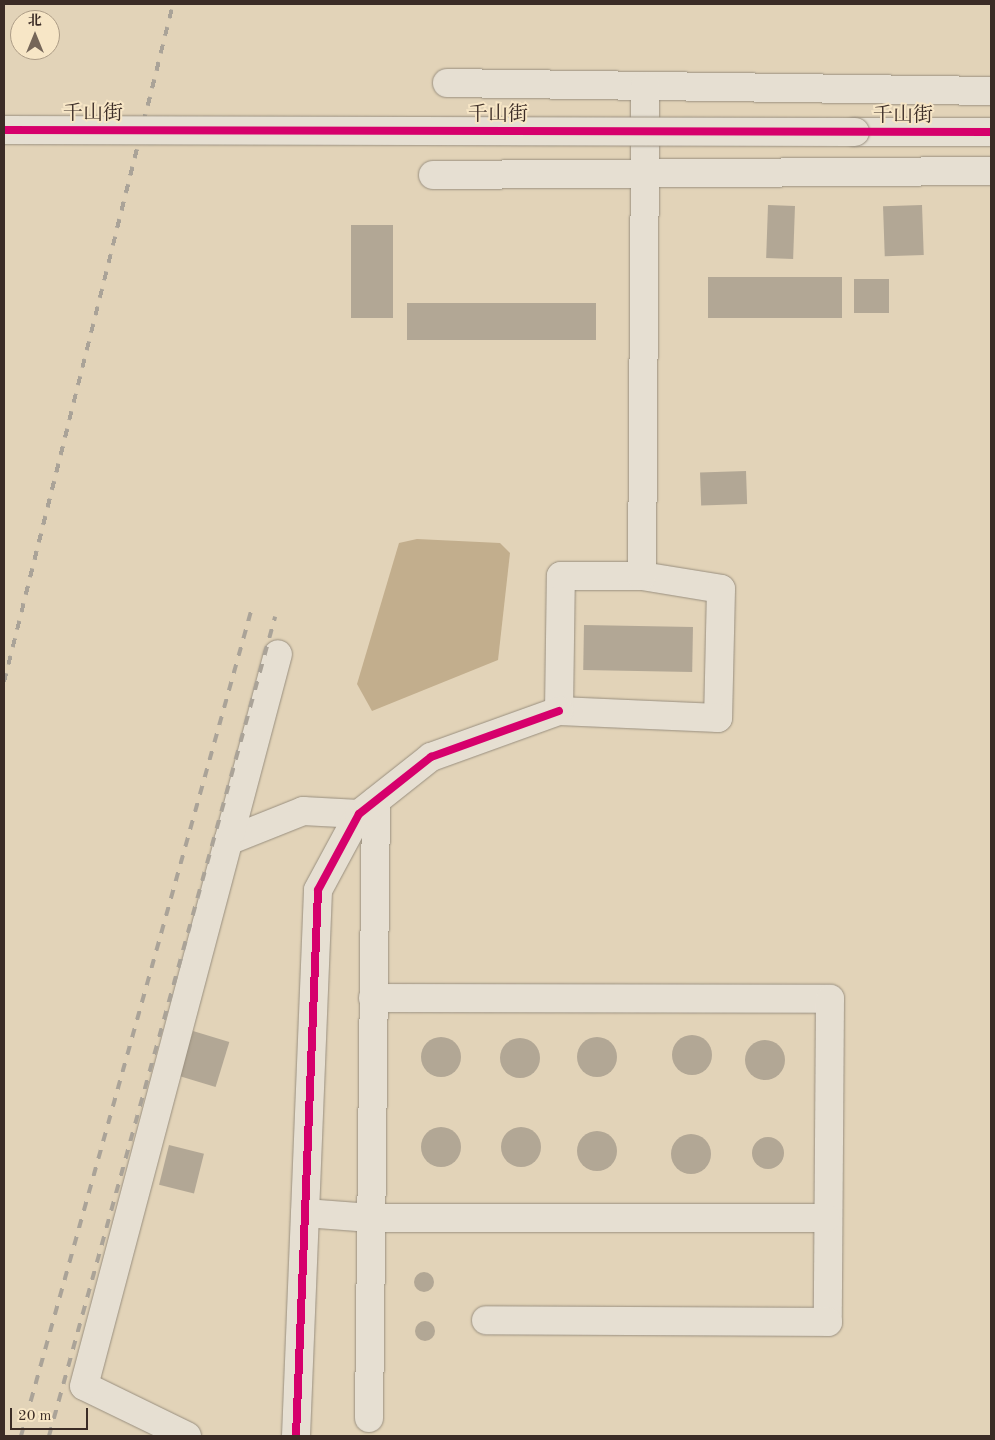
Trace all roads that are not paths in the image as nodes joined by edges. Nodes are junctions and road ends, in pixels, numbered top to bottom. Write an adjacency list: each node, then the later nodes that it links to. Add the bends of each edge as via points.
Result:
1 (447, 83): 2 (street)
2 (645, 86): 3 (street); 7 (street)
3 (991, 91)
4 (4, 130): 5 (street, 千山街, bridge)
5 (991, 132)
6 (991, 171): 7 (street)
7 (645, 173): 8 (street); 9 (street)
8 (432, 175)
9 (642, 576): 11 (street, via 562,576); 11 (street, via 720,589 718,718)
10 (278, 654): 13 (street)
11 (559, 711): 12 (street, via 431,757)
12 (367, 808): 13 (street, via 303,811); 14 (street); 15 (street, via 318,890)
13 (228, 841): 20 (street, via 84,1386)
14 (373, 998): 16 (street); 17 (street, via 830,999)
15 (305, 1213): 16 (street); 21 (street)
16 (371, 1218): 17 (street); 19 (street)
17 (826, 1218): 18 (street, via 828,1322)
18 (486, 1320)
19 (369, 1418)
20 (187, 1436)
21 (296, 1436)

